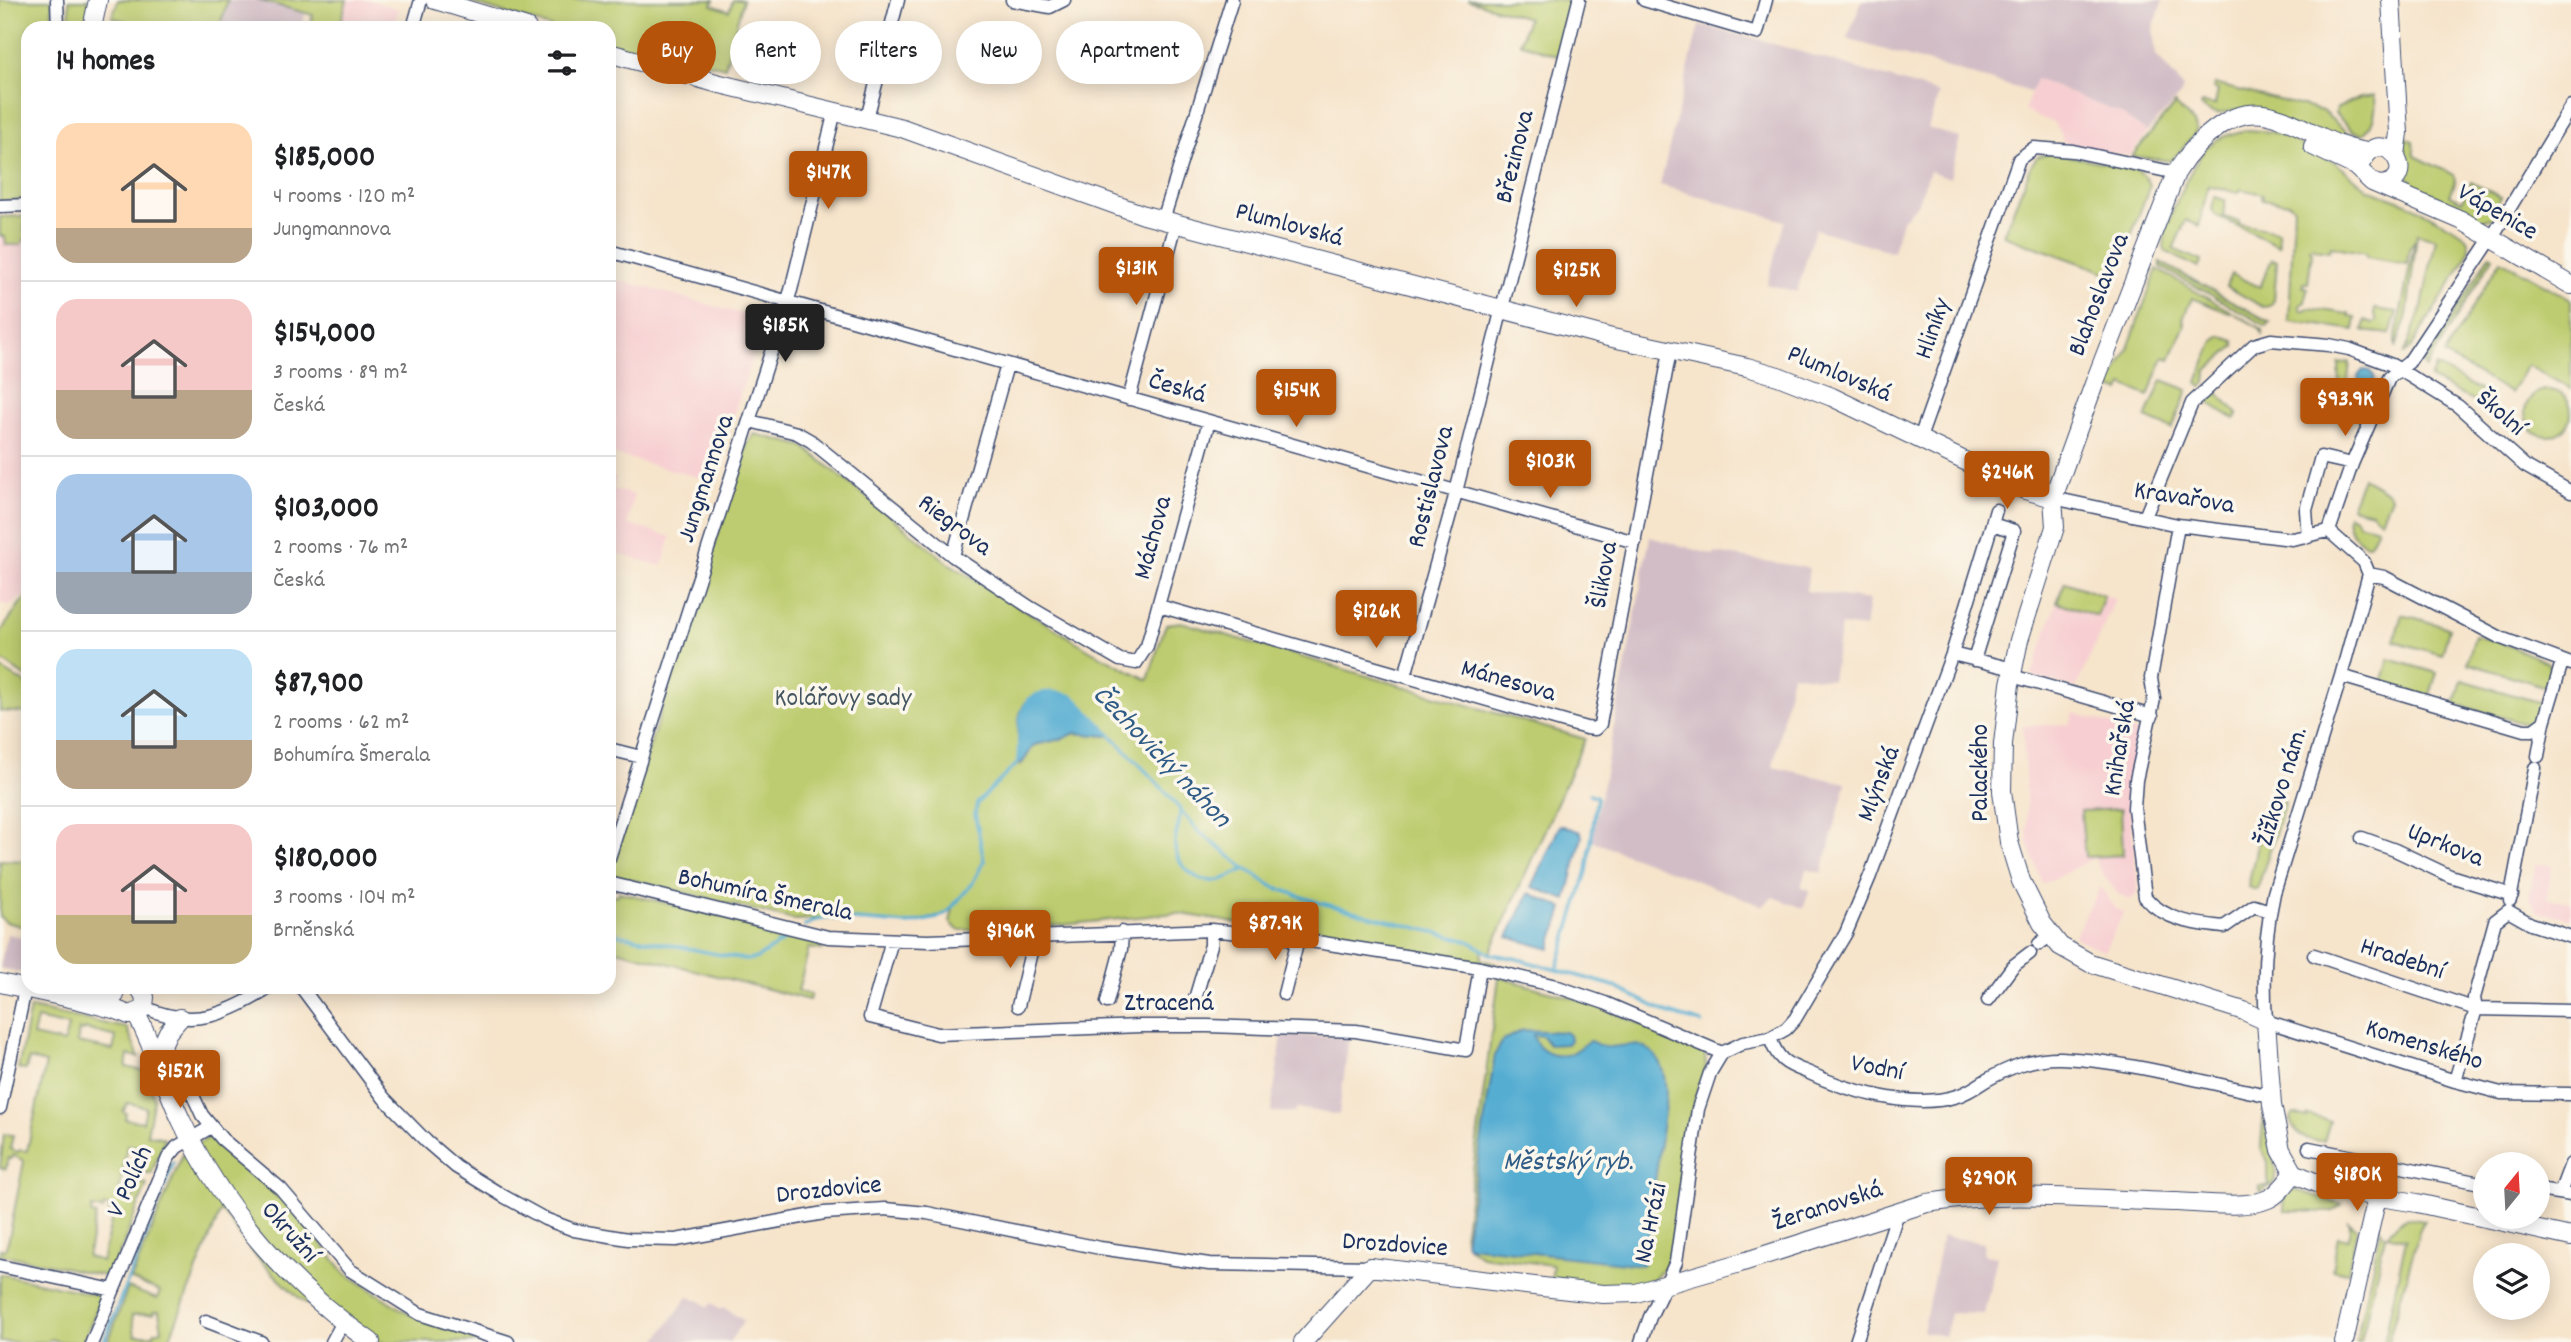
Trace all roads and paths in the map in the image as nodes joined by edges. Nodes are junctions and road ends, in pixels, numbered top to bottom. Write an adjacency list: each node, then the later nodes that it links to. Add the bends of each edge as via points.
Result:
1 (57, 0): 13 (street)
2 (98, 0): 14 (main road)
3 (421, 0): 15 (street)
4 (435, 0): 16 (main road)
5 (898, 0): 20 (street)
6 (1064, 0): 12 (street, via 1050,8)
7 (1232, 0): 29 (street)
8 (1579, 0): 34 (street, Březinova)
9 (1644, 0): 10 (street, via 1757,33)
10 (1766, 0)
11 (2391, 0): 22 (main road, via 2399,133)
12 (1017, 1)
13 (58, 21)
14 (94, 21)
15 (415, 21)
16 (504, 21)
17 (616, 55): 19 (main road, Plumlovská)
18 (2571, 106): 30 (street)
19 (835, 111): 20 (main road, Plumlovská); 33 (street, Jungmannova)
20 (867, 118): 29 (main road, Plumlovská)
21 (2220, 126): 22 (main road, Blahoslavova, via 2241,114 2266,114 2350,149); 23 (main road, Blahoslavova, via 2192,150); 24 (main road, via 2250,124 2280,130 2343,159)
22 (2386, 156): 24 (main road, via 2363,162); 25 (main road, via 2393,180); 28 (main road, Vápenice, via 2408,185)
23 (2176, 173): 41 (street, Hliníky, via 2073,151 2034,148 2019,159); 45 (main road, Blahoslavova)
24 (2364, 174): 25 (main road, Vápenice)
25 (2380, 185): 28 (main road, Vápenice)
26 (21, 205): 27 (street)
27 (0, 206)
28 (2434, 207): 30 (main road, Vápenice)
29 (1169, 222): 34 (main road, Plumlovská); 38 (street)
30 (2491, 239): 32 (main road, Vápenice); 37 (street, via 2409,362)
31 (616, 253): 33 (street, Česká)
32 (2571, 285)
33 (787, 301): 36 (street, Česká); 39 (street, Jungmannova)
34 (1501, 309): 35 (main road, Plumlovská); 43 (street, Rostislavova)
35 (1670, 351): 41 (main road, Plumlovská, via 1792,381); 52 (street, Šlikova)
36 (1007, 365): 38 (street, Česká); 53 (street)
37 (2399, 369): 42 (street, via 2389,378); 44 (street, Školní, via 2458,407 2525,466); 47 (street, Školní, via 2349,349 2286,340 2254,345 2188,411)
38 (1129, 399): 40 (street, Česká)
39 (750, 421): 53 (street, Riegrova, via 811,441); 67 (street, Jungmannova)
40 (1209, 421): 43 (street, Česká); 55 (street, Máchova)
41 (1920, 438): 45 (main road, Plumlovská, via 2025,490)
42 (2352, 464): 50 (street); 51 (street, via 2321,457 2306,510)
43 (1455, 490): 52 (street, Česká); 61 (street, Rostislavova)
44 (2571, 492)
45 (2053, 498): 47 (street, Kravařova); 60 (main road, Palackého, via 2055,527)
46 (1996, 510): 48 (street, Mlýnská)
47 (2145, 517): 49 (street, Kravařova)
48 (1992, 524): 56 (street, Mlýnská); 57 (street, via 2014,531)
49 (2178, 525): 51 (street, Kravařova); 63 (street, Knihařská, via 2151,678)
50 (2329, 531): 51 (street, Kravařova); 54 (street, via 2364,562)
51 (2308, 537)
52 (1635, 542): 65 (street, Šlikova)
53 (953, 556): 58 (street, Riegrova, via 1112,656)
54 (2369, 574): 59 (street, via 2384,577 2501,638); 62 (street, Žižkovo nám.)
55 (1159, 606): 58 (street, Máchova, via 1147,646); 61 (street, Mánesova)
56 (1952, 654): 57 (street); 101 (street, Mlýnská, via 1846,933 1796,1019)
57 (1974, 660): 60 (street)
58 (1136, 663)
59 (2566, 663): 64 (street)
60 (2012, 672): 63 (street); 80 (main road, Palackého, via 2002,764 2004,818)
61 (1405, 676): 65 (street, Mánesova, via 1586,728)
62 (2341, 676): 64 (street, via 2524,730); 72 (street, Žižkovo nám.)
63 (2152, 716): 72 (street, Knihařská, via 2134,808 2145,897 2165,914 2193,924 2224,927 2254,906)
64 (2544, 722): 71 (street)
65 (1600, 724)
66 (616, 751): 67 (street)
67 (641, 757): 68 (street, Jungmannova)
68 (616, 836)
69 (2362, 838): 71 (street, Uprkova, via 2449,876)
70 (616, 885): 79 (street, Bohumíra Šmerala, via 814,934)
71 (2512, 895): 73 (street)
72 (2270, 911): 100 (street, Žižkovo nám.)
73 (2508, 911): 77 (street); 96 (street, via 2496,921 2474,998)
74 (1211, 929): 75 (street, Bohumíra Šmerala); 78 (street, Bohumíra Šmerala); 92 (street, via 1211,945)
75 (1122, 932): 76 (street, Bohumíra Šmerala); 94 (street)
76 (1030, 936): 79 (street, Bohumíra Šmerala); 95 (street, via 1031,951)
77 (2571, 937)
78 (1298, 939): 82 (street, Bohumíra Šmerala); 91 (street)
79 (892, 940): 82 (street, Ztracená, via 870,1017 938,1034 1208,1026 1356,1031 1466,1050)
80 (2040, 944): 93 (street, via 2013,966); 100 (main road, Palackého)
81 (2314, 955): 96 (street, Hradební)
82 (1480, 968): 102 (street, Bohumíra Šmerala, via 1592,998)
83 (0, 983): 84 (main road)
84 (21, 988)
85 (24, 994): 108 (street)
86 (50, 994): 87 (main road, via 79,1000)
87 (117, 994): 97 (main road, via 124,1014)
88 (143, 994): 97 (main road, V Polích)
89 (259, 994): 99 (street, via 225,1013)
90 (306, 994): 120 (street, Drozdovice, via 384,1098 427,1142 456,1167 505,1197 574,1230 628,1239 676,1240 824,1213 885,1209 1209,1264)
91 (1284, 994)
92 (1195, 999)
93 (1988, 1000)
94 (1107, 1002)
95 (1018, 1006)
96 (2476, 1009): 98 (street, Hradební); 105 (street)
97 (140, 1010): 99 (street); 103 (main road, V Polích)
98 (2571, 1011)
99 (180, 1018): 103 (main road, via 167,1032)
100 (2266, 1021): 105 (street, Komenského); 107 (main road)
101 (1770, 1038): 102 (street, via 1743,1042); 107 (street, Vodní, via 1782,1059 1857,1093 1923,1100 1957,1096 2026,1062 2051,1058 2126,1066)
102 (1722, 1054): 122 (street, Na Hrázi, via 1698,1109 1676,1262)
103 (156, 1058): 110 (main road, V Polích)
104 (208, 1060): 109 (street, via 199,1059 195,1065 191,1086 196,1105)
105 (2455, 1081): 106 (street, Komenského, via 2501,1093)
106 (2571, 1094)
107 (2270, 1096): 113 (main road, via 2281,1150)
108 (0, 1108)
109 (211, 1128): 110 (street); 130 (street, via 281,1189 360,1278 420,1314)
110 (190, 1140): 123 (street, V Polích, via 174,1149 165,1163); 125 (main road, Okružní, via 254,1236 292,1278)
111 (2309, 1148): 114 (street)
112 (2571, 1164): 115 (street)
113 (2294, 1173): 116 (main road, via 2323,1186); 117 (main road, Žeranovská, via 2279,1192 2256,1202 1959,1198)
114 (2473, 1182)
115 (2566, 1194)
116 (2377, 1196): 118 (main road); 134 (main road)
117 (1898, 1212): 122 (main road, Žeranovská); 133 (street)
118 (2571, 1237)
119 (0, 1266): 123 (street)
120 (1370, 1267): 121 (main road, Drozdovice); 131 (main road)
121 (1458, 1277): 122 (main road, Na Hrázi, via 1617,1295)
122 (1663, 1287): 132 (street)
123 (113, 1290): 126 (street, V Polích)
124 (206, 1321): 127 (street)
125 (343, 1322): 128 (street); 129 (main road, Okružní)
126 (92, 1342)
127 (261, 1342)
128 (332, 1342)
129 (371, 1342)
130 (508, 1342)
131 (1303, 1342)
132 (1641, 1342)
133 (1856, 1342)
134 (2344, 1342)

